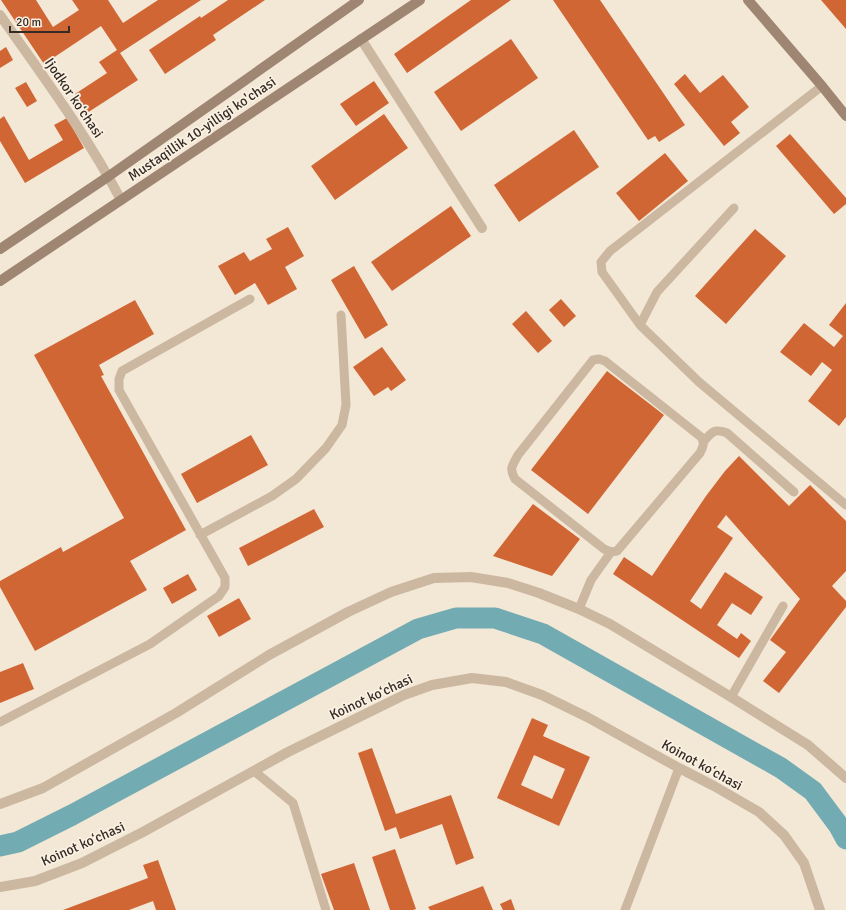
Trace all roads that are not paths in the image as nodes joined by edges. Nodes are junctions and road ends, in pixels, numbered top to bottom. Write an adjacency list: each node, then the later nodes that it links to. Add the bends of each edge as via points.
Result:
1 (420, 0): 5 (main road, Mustaqillik 10-yilligi ko'chasi)
2 (748, 0): 6 (main road)
3 (354, 1): 8 (main road, Mustaqillik 10-yilligi ko'chasi)
4 (0, 15): 8 (street, Ijodkor koʻchasi, via 73,118)
5 (362, 40): 9 (main road, Mustaqillik 10-yilligi ko'chasi); 11 (street)
6 (822, 86): 7 (main road); 16 (lane, via 615,247 600,262 602,272)
7 (846, 116)
8 (109, 176): 9 (street, Ijodkor koʻchasi); 12 (main road, Mustaqillik 10-yilligi ko'chasi)
9 (121, 200): 13 (main road, Mustaqillik 10-yilligi ko'chasi)
10 (734, 208): 16 (lane, via 657,292)
11 (482, 228)
12 (0, 249)
13 (0, 281)
14 (250, 299): 20 (lane, via 122,371 118,379 119,390)
15 (341, 315): 20 (lane, via 346,405 342,426 326,448 296,479 272,496)
16 (640, 325): 19 (lane, via 700,382)
17 (704, 441): 18 (lane, via 711,432 719,430 726,433); 21 (lane, via 700,453 617,551); 21 (lane, via 605,361 599,358 593,360 518,455 511,472 515,479)
18 (794, 492)
19 (846, 505)
20 (200, 534): 25 (lane, via 225,578 225,587 219,596 150,644)
21 (611, 552): 23 (lane, via 591,580)
22 (783, 606): 24 (lane)
23 (579, 609): 24 (street, via 610,624); 29 (street, via 508,583 471,577 434,578 391,592 269,655 176,713 43,788)
24 (731, 697): 28 (street, via 808,746)
25 (0, 722)
26 (679, 768): 27 (street, Koinot koʻchasi, via 542,695 506,682 472,678 432,685 404,695); 32 (lane); 33 (street, Koinot koʻchasi, via 759,812 784,835 804,863)
27 (254, 771): 30 (street, Koinot koʻchasi, via 82,863 35,881); 31 (lane, via 293,802)
28 (846, 778)
29 (0, 804)
30 (0, 887)
31 (326, 910)
32 (625, 910)
33 (820, 910)

